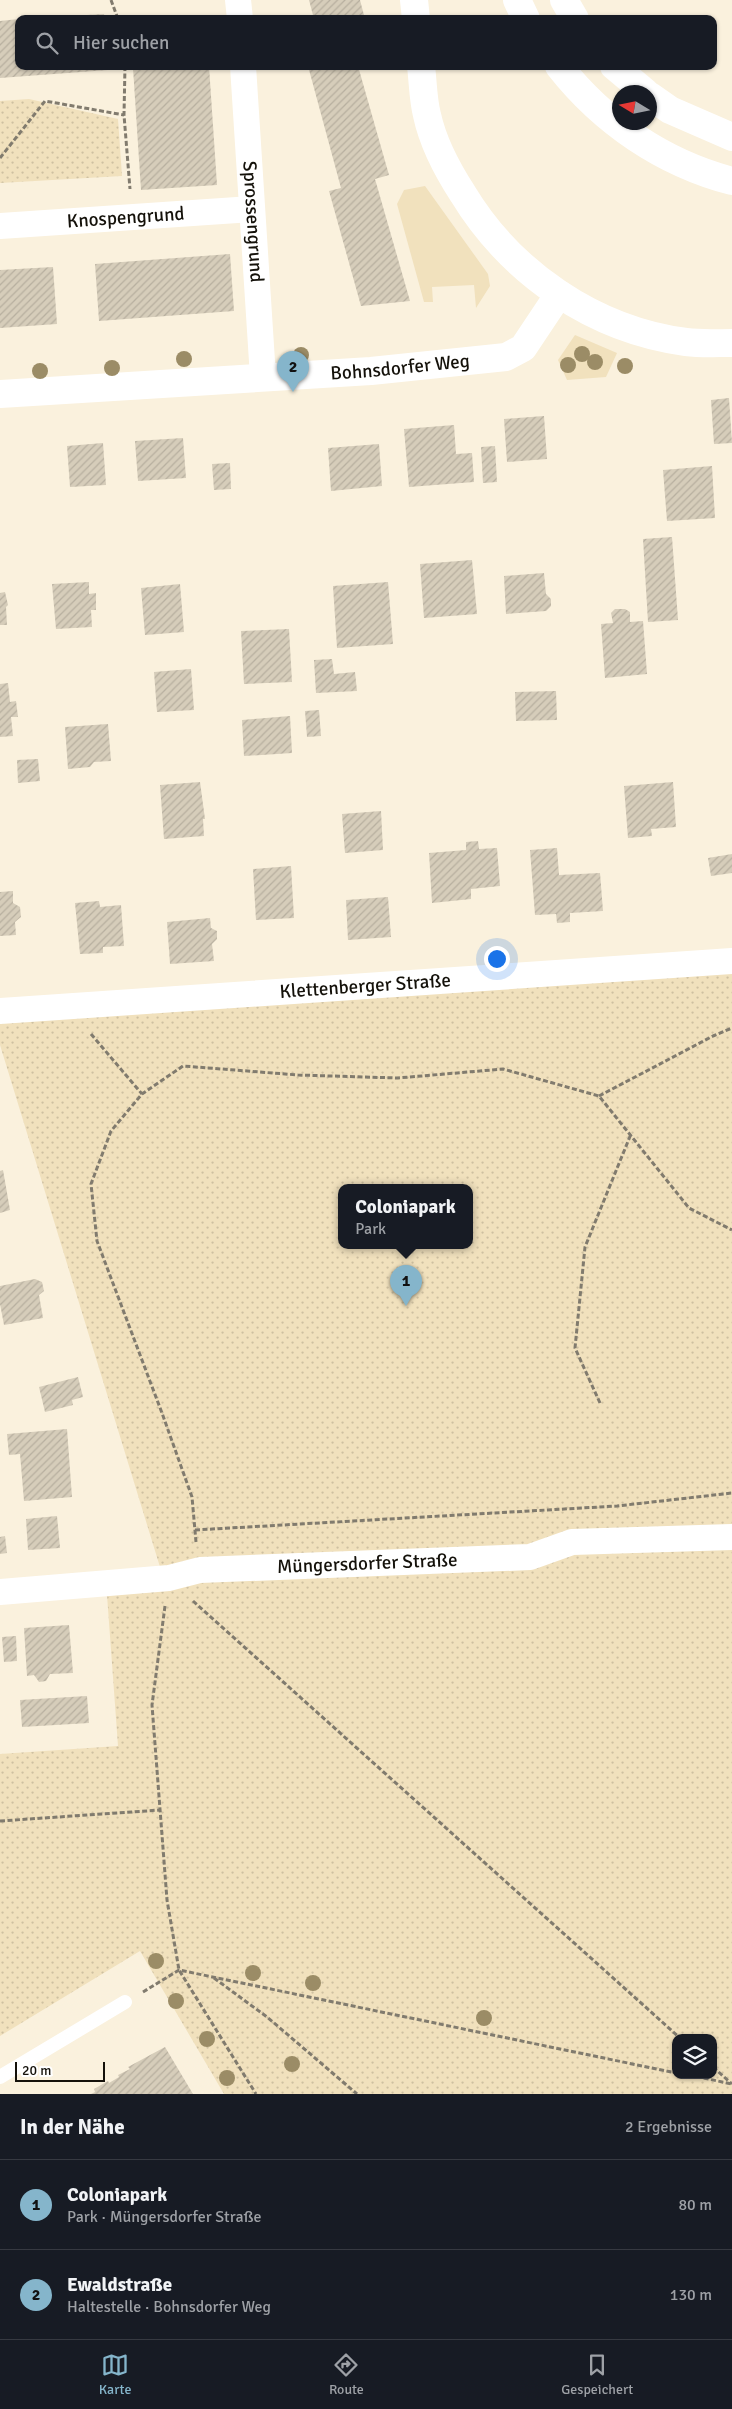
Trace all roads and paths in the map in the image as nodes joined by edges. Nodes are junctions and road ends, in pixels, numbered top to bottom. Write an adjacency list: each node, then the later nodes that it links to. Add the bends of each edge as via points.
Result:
1 (111, 0): 6 (path)
2 (238, 0): 7 (street)
3 (414, 0): 8 (main road)
4 (517, 0): 9 (main road)
5 (564, 0): 10 (main road)
6 (117, 15)
7 (240, 15)
8 (416, 15)
9 (524, 15)
10 (573, 15)
11 (125, 70): 18 (path)
12 (243, 70): 22 (street, Sprossengrund)
13 (421, 70): 25 (main road, via 427,116 448,170 489,233 531,273)
14 (562, 70): 21 (main road, via 605,115 639,141 680,164)
15 (619, 70): 16 (main road)
16 (637, 85)
17 (657, 101): 19 (main road, via 670,110)
18 (124, 115): 20 (path, via 46,101); 23 (path)
19 (732, 137)
20 (0, 158)
21 (732, 181)
22 (252, 209): 23 (street, Knospengrund); 27 (street, Sprossengrund)
23 (132, 217): 24 (street, Knospengrund)
24 (0, 226)
25 (559, 294): 26 (main road, via 593,314 627,328 688,342); 27 (main road, Bohnsdorfer Weg, via 523,348 506,358)
26 (732, 344)
27 (263, 377): 28 (main road, Bohnsdorfer Weg)
28 (0, 394)
29 (732, 961): 30 (street, Klettenberger Straße)
30 (67, 1006): 31 (street, Klettenberger Straße); 33 (path)
31 (0, 1011)
32 (732, 1028): 34 (path)
33 (142, 1094): 34 (path, via 183,1066 298,1075 398,1078 503,1069); 39 (path, via 111,1131 91,1184 97,1241 192,1497)
34 (599, 1096): 35 (path)
35 (631, 1134): 36 (path, via 689,1208); 37 (path, via 584,1247 575,1348)
36 (732, 1230)
37 (600, 1403)
38 (732, 1493): 39 (path, via 617,1506)
39 (195, 1530): 41 (path)
40 (732, 1537): 41 (street, Müngersdorfer Straße, via 572,1542 530,1557)
41 (200, 1570): 42 (street, Müngersdorfer Straße)
42 (168, 1578): 43 (street, Müngersdorfer Straße); 44 (path, via 152,1705); 49 (path)
43 (0, 1592)
44 (160, 1810): 45 (path); 46 (path, via 167,1900)
45 (0, 1821)
46 (179, 1970): 47 (path); 48 (path); 54 (path)
47 (211, 1976): 51 (path); 55 (path, via 267,2017)
48 (125, 2002): 52 (lane)
49 (676, 2034)
50 (717, 2071): 53 (path, via 732,2084)
51 (672, 2072)
52 (0, 2077)
53 (708, 2079)
54 (256, 2094)
55 (357, 2094)

